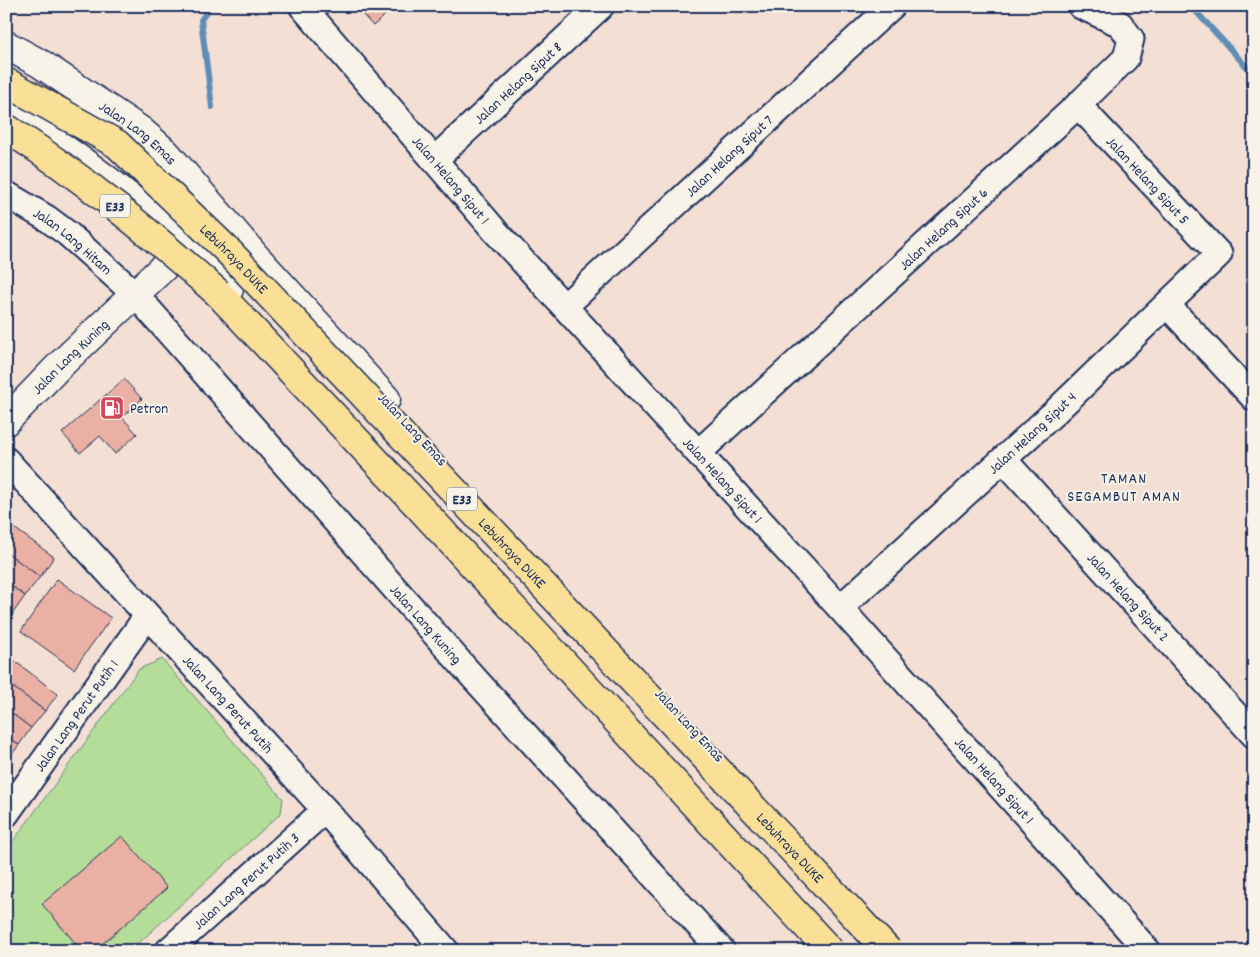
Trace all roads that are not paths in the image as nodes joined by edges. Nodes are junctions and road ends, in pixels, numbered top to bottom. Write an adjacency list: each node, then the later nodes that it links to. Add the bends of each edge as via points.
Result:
1 (302, 6): 11 (street, Jalan Helang Siput 1)
2 (601, 6): 11 (street, Jalan Helang Siput 8)
3 (892, 6): 17 (street, Jalan Helang Siput 7)
4 (1081, 6): 8 (street, Jalan Helang Siput 6, via 1120,24 1131,39 1126,58)
5 (6, 45): 7 (main road, Jalan Lang Emas, via 41,64)
6 (6, 82): 32 (highway, Lebuhraya DUKE / E33, bridge, via 117,144 228,251)
7 (88, 98): 13 (main road, Jalan Lang Kuning, via 189,198 200,219); 33 (main road, Jalan Lang Emas, via 141,131 166,153 260,262)
8 (1078, 105): 14 (street, Jalan Helang Siput 5); 20 (street, Jalan Helang Siput 6)
9 (6, 112): 13 (main road, via 85,161)
10 (6, 128): 31 (highway, E33, bridge, via 104,197 218,294 429,517)
11 (434, 160): 17 (street, Jalan Helang Siput 1)
12 (6, 194): 15 (street, Jalan Lang Hitam, via 68,234)
13 (187, 245): 15 (main road, Jalan Lang Kuning); 31 (main road, via 335,399)
14 (1219, 254): 16 (street, Jalan Helang Siput 4)
15 (135, 294): 19 (main road, Jalan Lang Kuning); 30 (street, Jalan Lang Kuning, via 464,667)
16 (1167, 305): 18 (street); 21 (street, Jalan Helang Siput 4)
17 (566, 306): 20 (street, Jalan Helang Siput 1)
18 (1254, 398)
19 (6, 421)
20 (699, 452): 23 (street, Jalan Helang Siput 1)
21 (1004, 460): 23 (street, Jalan Helang Siput 4); 25 (street, Jalan Helang Siput 2)
22 (9, 471): 24 (street, Jalan Lang Perut Putih)
23 (840, 608): 34 (street, Jalan Helang Siput 1)
24 (147, 616): 26 (street, Jalan Lang Perut Putih); 27 (street, Jalan Lang Perut Putih 1)
25 (1254, 735)
26 (325, 810): 28 (street, Jalan Lang Perut Putih 3); 29 (street, Jalan Lang Perut Putih)
27 (6, 814)
28 (168, 951)
29 (446, 951)
30 (722, 951)
31 (829, 951)
32 (888, 951)
33 (900, 951)
34 (1148, 951)

